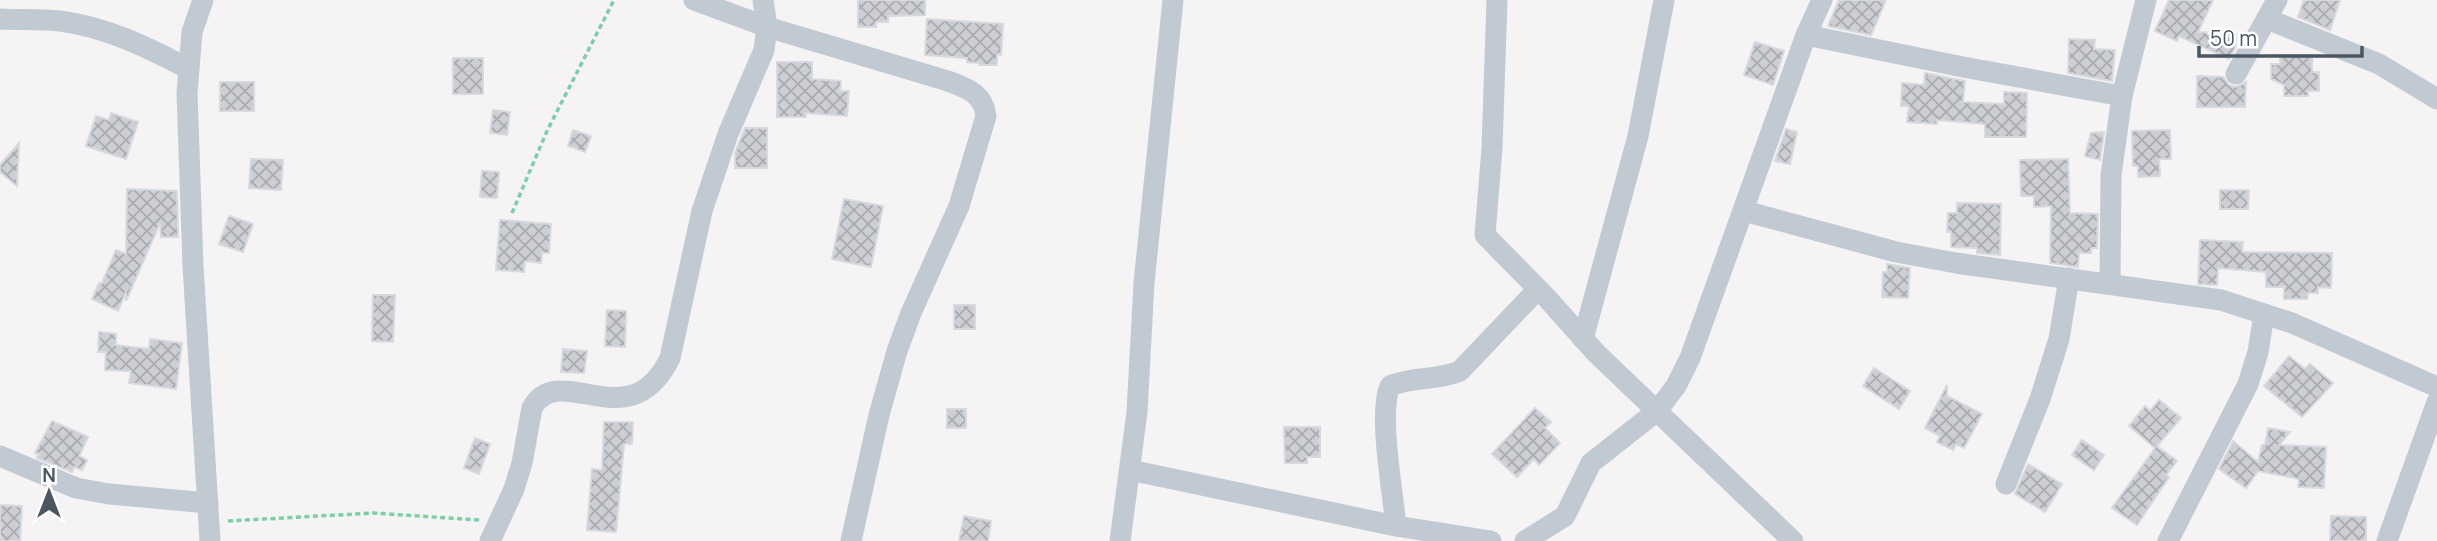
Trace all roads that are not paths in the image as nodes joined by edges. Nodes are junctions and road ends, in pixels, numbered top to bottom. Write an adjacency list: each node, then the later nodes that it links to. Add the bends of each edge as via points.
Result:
1 (203, 0): 14 (street)
2 (694, 0): 12 (street)
3 (763, 0): 12 (street)
4 (1172, 0): 28 (street)
5 (1497, 0): 21 (street, via 1485,235)
6 (1664, 0): 23 (street, via 1638,136)
7 (1822, 0): 13 (street)
8 (2146, 0): 16 (street)
9 (2277, 0): 11 (street)
10 (0, 19): 14 (street, via 60,21 107,31)
11 (2267, 19): 15 (street); 17 (street, via 2379,64)
12 (767, 27): 32 (street, via 758,68 727,134 702,211 670,358 662,376 631,396 608,398 556,390 540,397 532,408 514,489); 33 (street, via 948,81 984,104 986,116 959,206 897,351)
13 (1806, 35): 16 (street); 18 (street)
14 (187, 68): 30 (street, via 193,266)
15 (2236, 74)
16 (2122, 96): 20 (street, via 2111,176)
17 (2437, 99)
18 (1744, 212): 19 (street, via 1896,252); 26 (street, via 1690,358)
19 (2068, 278): 20 (street); 29 (street, via 2059,340)
20 (2110, 283): 22 (street, via 2221,300)
21 (1538, 289): 23 (street); 31 (street, via 1460,371 1445,378 1390,386 1386,394 1387,449)
22 (2264, 314): 24 (street); 38 (street, via 2248,384)
23 (1583, 339): 26 (street)
24 (2437, 387)
25 (2437, 402): 39 (street)
26 (1657, 411): 36 (street, via 1591,463 1565,516); 37 (street)
27 (0, 456): 30 (street, via 76,488)
28 (1130, 470): 31 (street); 34 (street)
29 (2006, 484)
30 (209, 521)
31 (1396, 526): 35 (street)
32 (495, 531)
33 (851, 541)
34 (1120, 541)
35 (1491, 541)
36 (1525, 541)
37 (1793, 541)
38 (2168, 541)
39 (2386, 541)

